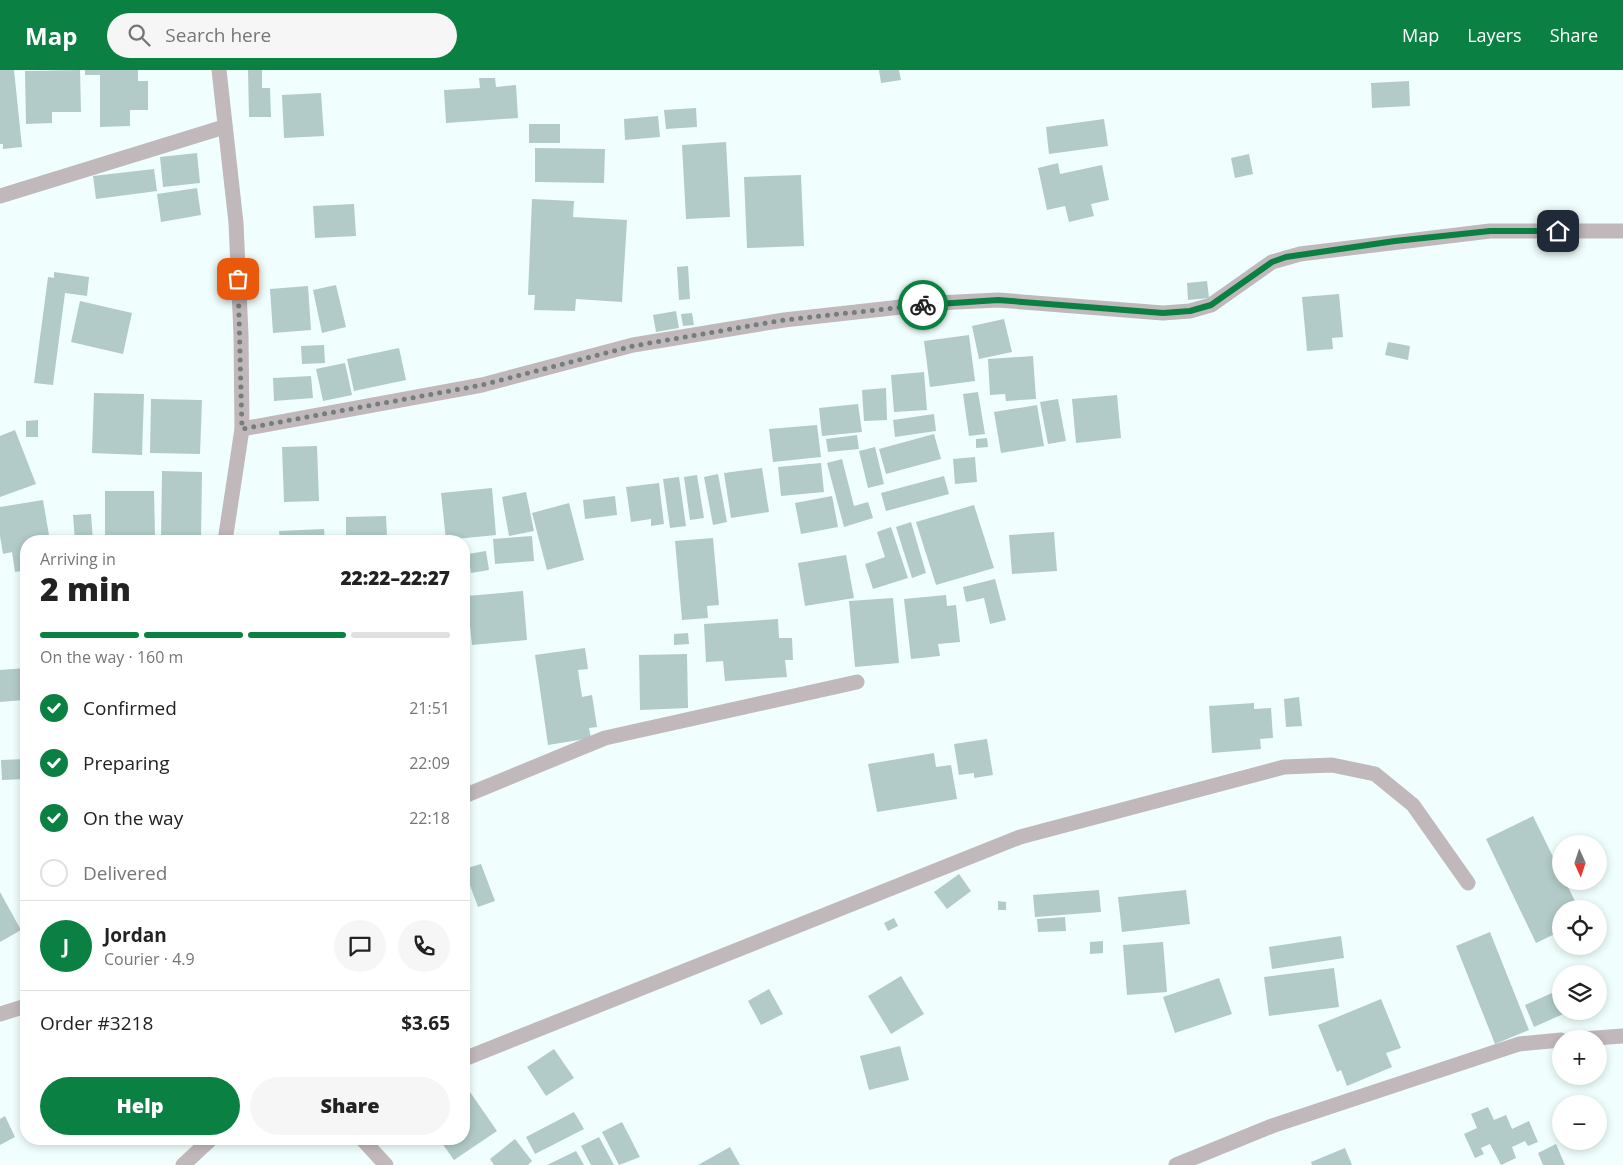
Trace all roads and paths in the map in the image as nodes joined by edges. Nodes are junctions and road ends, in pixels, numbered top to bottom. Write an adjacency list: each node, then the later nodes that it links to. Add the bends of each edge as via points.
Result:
1 (220, 70): 2 (street)
2 (224, 127): 3 (street); 5 (street, via 236,222)
3 (0, 196)
4 (1623, 230): 5 (street, via 1490,231 1300,254 1272,262 1211,305 1190,311 1163,313 998,300 937,303 784,320 633,346 482,385)
5 (242, 429): 6 (street)
6 (226, 535)
7 (857, 682): 8 (street, via 605,738)
8 (470, 794)
9 (1468, 883): 15 (street, via 1413,805 1375,774 1332,765 1284,767 1020,837)
10 (20, 1008): 11 (street)
11 (0, 1014)
12 (1623, 1036): 13 (street)
13 (1607, 1037)
14 (1552, 1041): 20 (street, via 1519,1044 1272,1126)
15 (470, 1057)
16 (205, 1145): 18 (street)
17 (368, 1145): 19 (street)
18 (183, 1165)
19 (386, 1165)
20 (1176, 1165)

